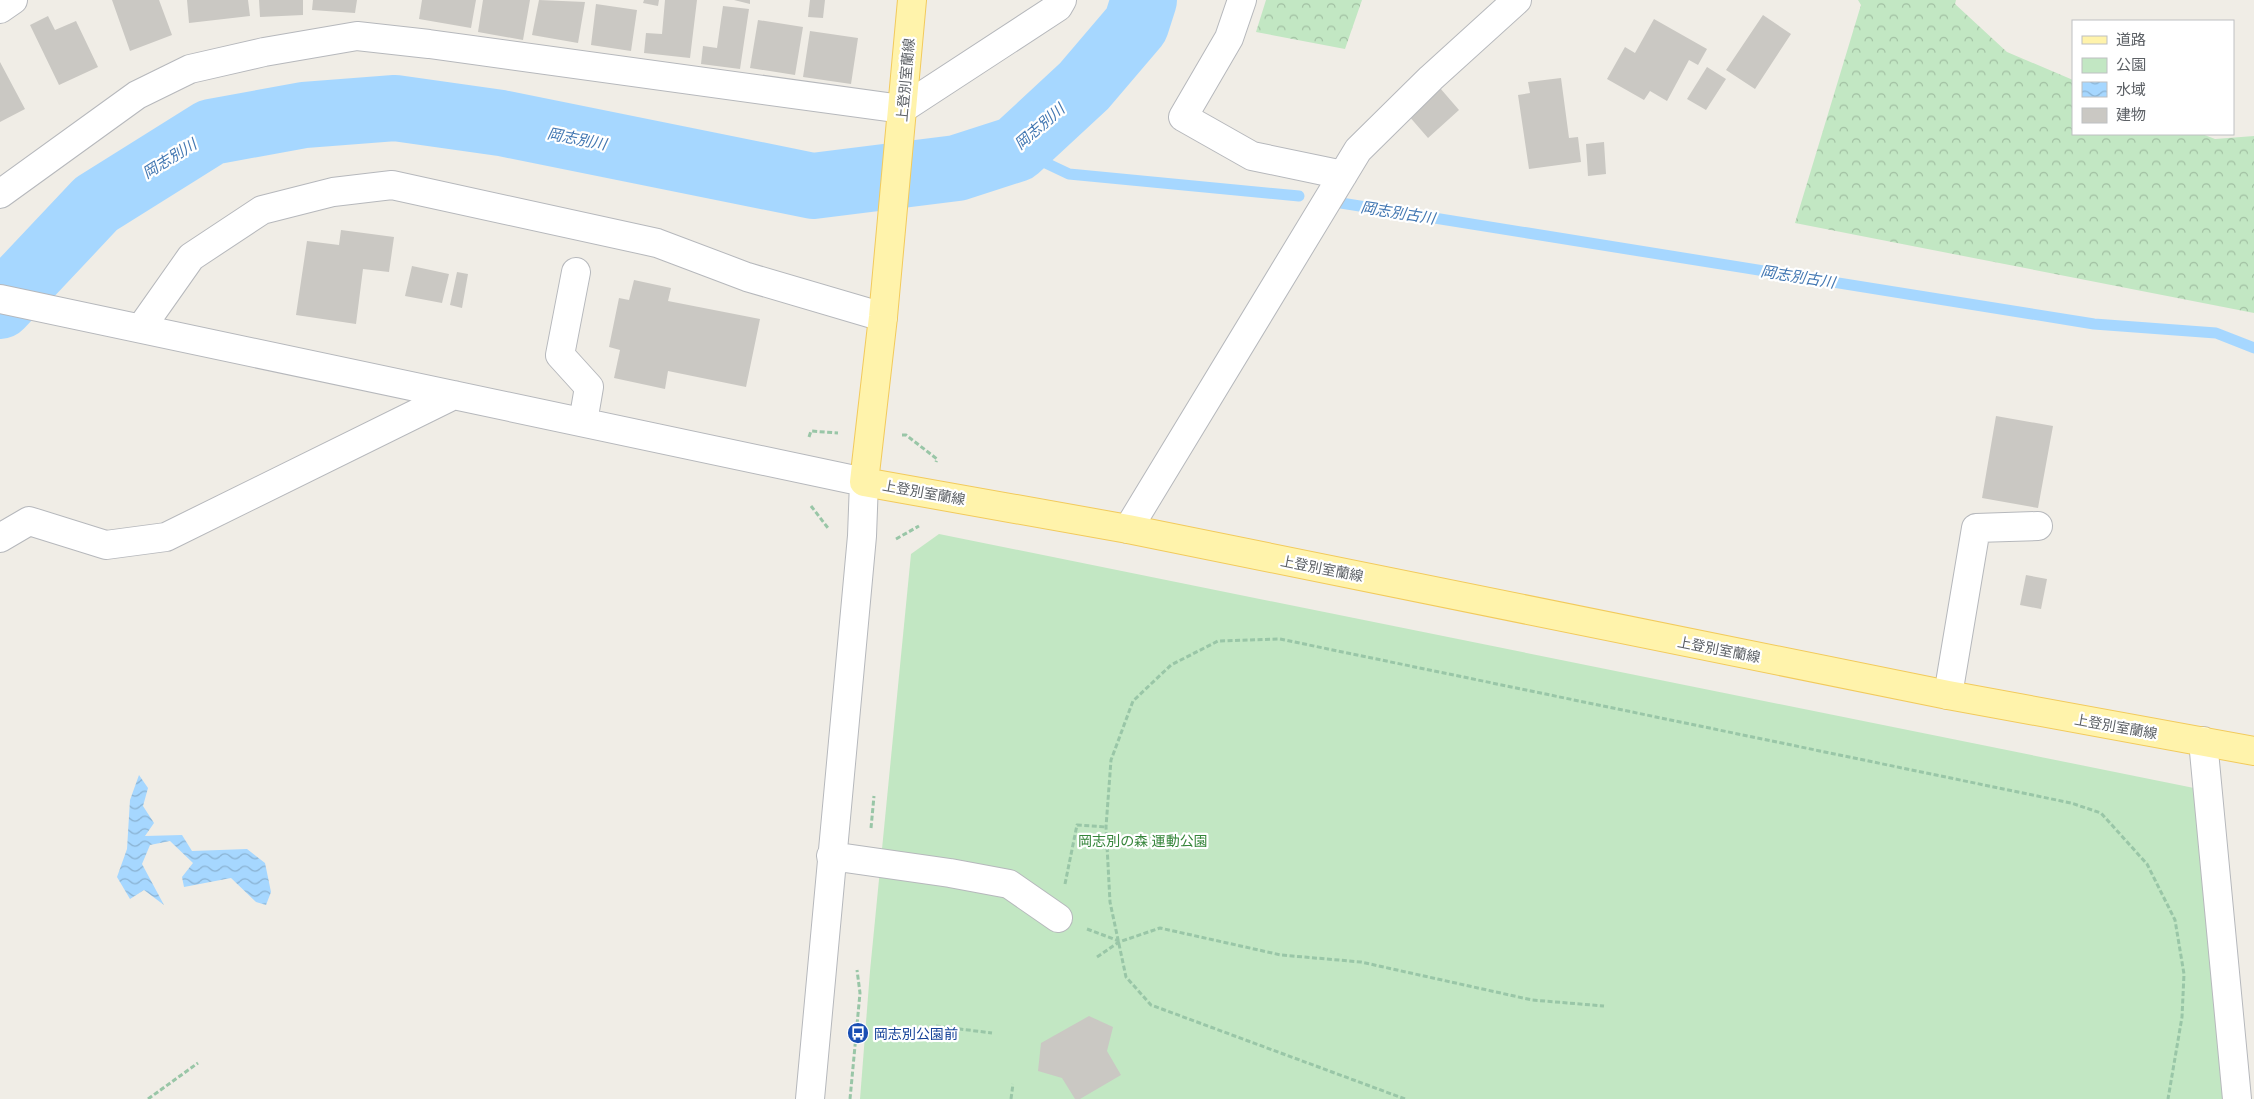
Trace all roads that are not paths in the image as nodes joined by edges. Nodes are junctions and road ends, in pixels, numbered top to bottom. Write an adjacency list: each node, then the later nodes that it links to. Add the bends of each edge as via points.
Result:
1 (13, 0): 6 (street)
2 (912, 0): 7 (main road, 上登別室蘭線)
3 (1062, 0): 7 (street, via 1058,7)
4 (1242, 0): 8 (street, via 1229,38 1183,116 1252,156)
5 (1517, 0): 8 (street, via 1358,150)
6 (0, 9)
7 (901, 119): 9 (street, via 429,44 357,36 190,69 137,95); 12 (main road, 上登別室蘭線)
8 (1343, 176): 18 (street)
9 (0, 194)
10 (576, 272): 15 (street, via 560,355 589,388)
11 (0, 299): 13 (street)
12 (883, 317): 13 (street, via 747,277 657,243 392,185 333,192 262,210 191,257); 16 (main road, 上登別室蘭線)
13 (141, 328): 14 (street)
14 (454, 395): 15 (street); 19 (street, via 166,537 106,545 29,521)
15 (583, 422): 16 (street)
16 (864, 482): 18 (main road, 上登別室蘭線); 23 (street, via 862,536)
17 (2038, 526): 20 (street, via 1976,528)
18 (1128, 529): 20 (main road, 上登別室蘭線)
19 (0, 538)
20 (1948, 695): 21 (main road, 上登別室蘭線)
21 (2203, 740): 22 (main road, 上登別室蘭線); 26 (street)
22 (2254, 751)
23 (831, 856): 24 (street, via 1009,884); 25 (street)
24 (1058, 918)
25 (810, 1099)
26 (2236, 1099)

